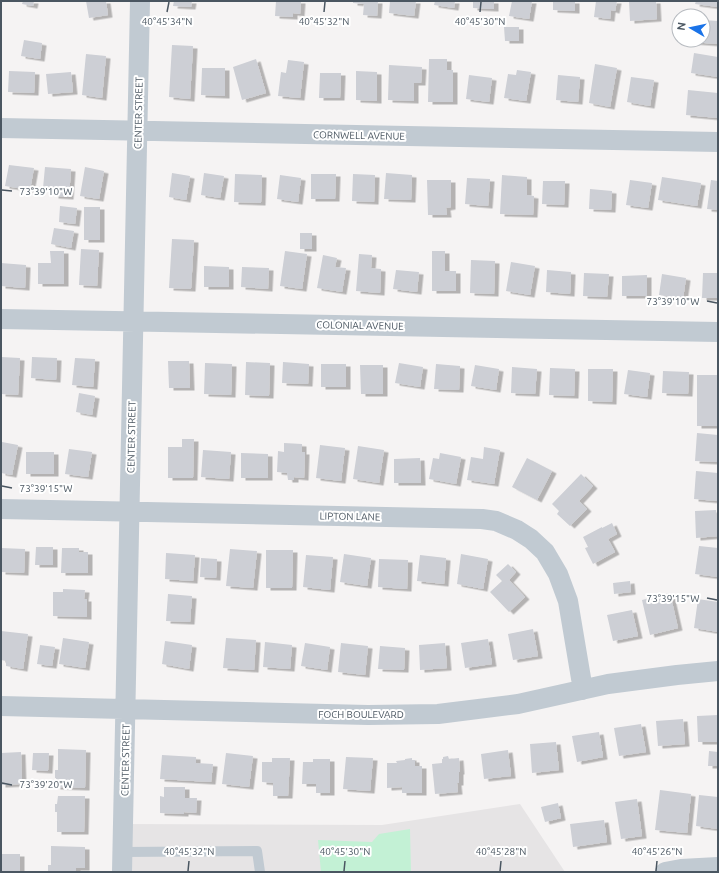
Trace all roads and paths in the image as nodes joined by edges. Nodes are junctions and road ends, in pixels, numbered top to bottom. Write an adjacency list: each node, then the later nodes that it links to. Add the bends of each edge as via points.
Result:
1 (140, 1): 3 (street, CENTER STREET)
2 (1, 128): 3 (street, CORNWELL AVENUE)
3 (138, 131): 4 (street, CORNWELL AVENUE); 6 (street, CENTER STREET)
4 (718, 142)
5 (1, 319): 6 (street, COLONIAL AVENUE)
6 (134, 321): 7 (street, COLONIAL AVENUE); 9 (street, CENTER STREET)
7 (718, 332)
8 (1, 509): 9 (street, LIPTON LANE)
9 (130, 511): 11 (street, LIPTON LANE, via 496,521 532,539 545,552 558,574 568,601); 13 (street, CENTER STREET)
10 (718, 671): 11 (street, FOCH BOULEVARD, via 608,684)
11 (583, 690): 13 (street, FOCH BOULEVARD, via 518,704 438,714 368,715)
12 (1, 706): 13 (street, FOCH BOULEVARD)
13 (126, 709): 14 (street, CENTER STREET)
14 (123, 852): 16 (street, CENTER STREET); 17 (lane, via 257,851)
15 (718, 867): 18 (street)
16 (122, 872)
17 (260, 872)
18 (665, 872)

